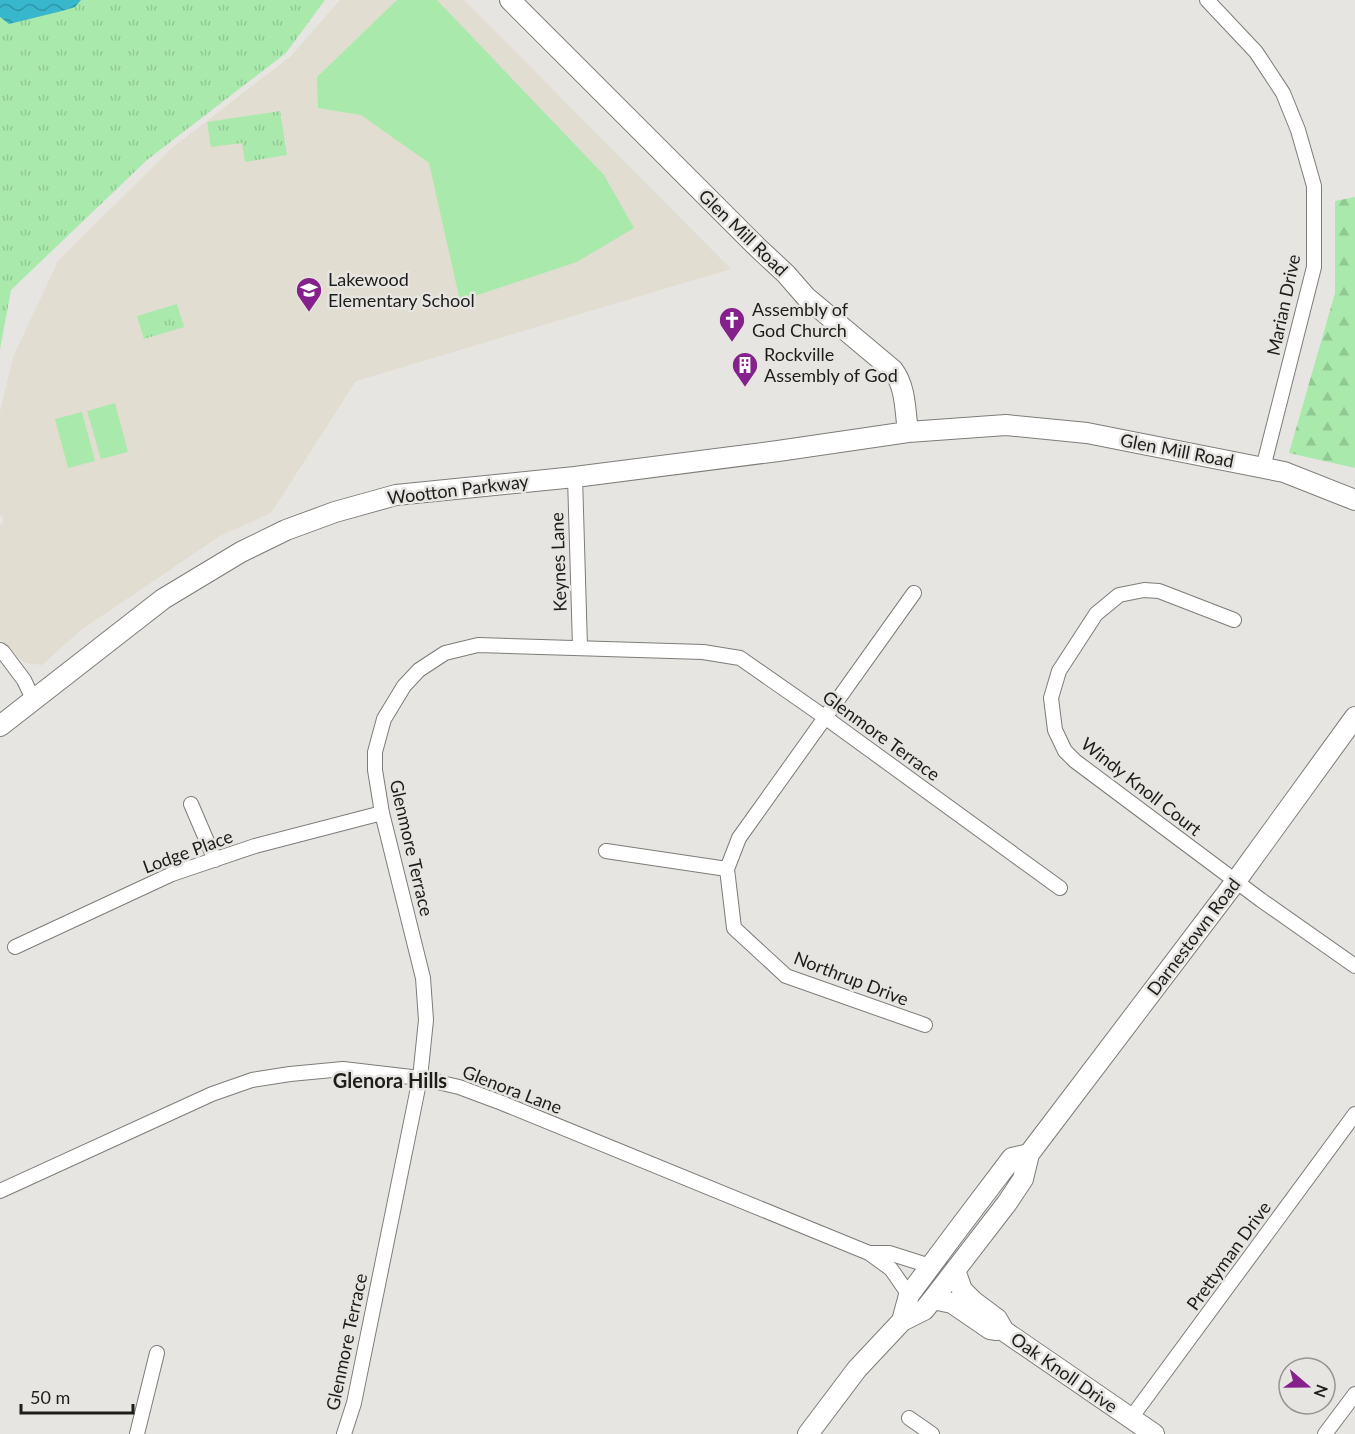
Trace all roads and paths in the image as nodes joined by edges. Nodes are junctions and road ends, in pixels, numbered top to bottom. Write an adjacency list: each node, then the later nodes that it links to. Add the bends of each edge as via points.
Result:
1 (510, 0): 3 (main road, Glen Mill Road, via 806,297 893,370 900,379)
2 (1207, 0): 4 (street, Marian Drive, via 1256,51 1283,93 1314,186 1314,267)
3 (908, 432): 4 (main road, Glen Mill Road, via 1006,425 1087,433); 5 (main road, Wootton Parkway)
4 (1263, 468): 6 (main road, Glen Mill Road, via 1284,472)
5 (574, 477): 9 (street, Keynes Lane); 11 (main road, Wootton Parkway, via 396,495 286,530 163,599)
6 (1355, 500)
7 (914, 593): 13 (street, Northrup Drive)
8 (1234, 620): 20 (street, Windy Knoll Court, via 1159,591 1119,595 1096,614 1059,671 1051,698 1055,730 1075,761)
9 (580, 647): 13 (street, Glenmore Terrace, via 703,652 740,658); 16 (street, Glenmore Terrace, via 478,645 445,653 419,670 385,717 375,752)
10 (0, 650): 11 (street, via 24,680)
11 (33, 699): 14 (main road, Wootton Parkway)
12 (1355, 717): 20 (main road, Darnestown Road)
13 (826, 718): 19 (street, Northrup Drive, via 739,838); 21 (street, Glenmore Terrace)
14 (0, 726)
15 (191, 804): 18 (street)
16 (382, 813): 18 (street, Lodge Place); 25 (street, Glenmore Terrace, via 423,978 426,1020)
17 (606, 851): 19 (street)
18 (215, 860): 22 (street, Lodge Place, via 172,874)
19 (727, 869): 24 (street, Northrup Drive, via 735,927 786,976)
20 (1236, 881): 23 (street, Windy Knoll Court); 27 (main road, Darnestown Road)
21 (1060, 888)
22 (15, 946)
23 (1355, 966)
24 (925, 1025)
25 (420, 1078): 28 (street, Glenora Lane, via 344,1069 252,1080 212,1094); 30 (street, Glenora Lane, via 502,1103); 42 (street, Glenmore Terrace, via 354,1403)
26 (1355, 1114): 40 (street, Prettyman Drive)
27 (1029, 1154): 29 (main road, Darnestown Road, via 1023,1179); 31 (main road, Darnestown Road, via 1012,1158)
28 (0, 1191)
29 (989, 1226): 31 (main road); 32 (main road, Darnestown Road)
30 (869, 1253): 31 (street, Glenora Lane, via 889,1253); 33 (street, Glenora Lane, via 891,1269)
31 (930, 1266): 33 (main road, Darnestown Road)
32 (956, 1270): 34 (main road, Darnestown Road); 36 (main road, Oak Knoll Drive, via 962,1290 998,1319)
33 (909, 1295): 35 (main road, Darnestown Road)
34 (933, 1299): 35 (main road, Darnestown Road, via 924,1310); 36 (main road, Oak Knoll Drive, via 952,1303 990,1329)
35 (902, 1321): 43 (main road, Darnestown Road, via 857,1369)
36 (1004, 1331): 40 (main road, Oak Knoll Drive)
37 (157, 1353): 41 (street)
38 (1355, 1394): 46 (street)
39 (909, 1418): 44 (street)
40 (1131, 1419): 45 (main road, Oak Knoll Drive)
41 (137, 1434)
42 (344, 1434)
43 (808, 1434)
44 (932, 1434)
45 (1154, 1434)
46 (1325, 1434)

